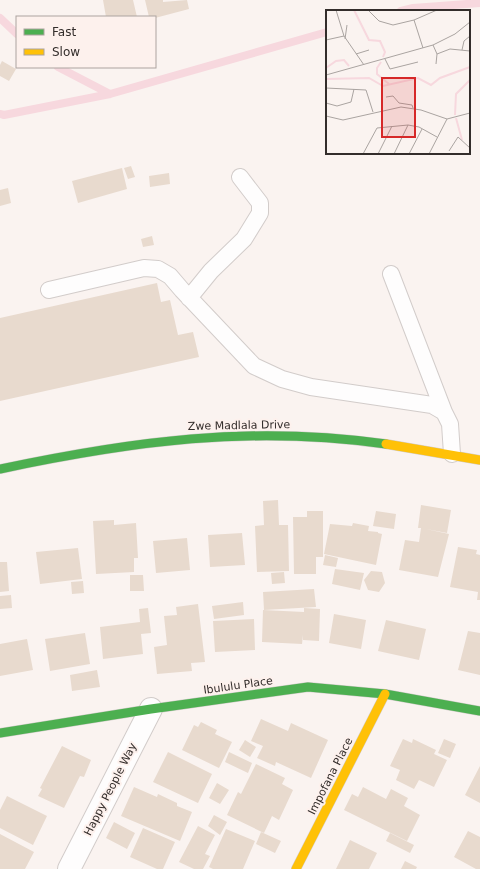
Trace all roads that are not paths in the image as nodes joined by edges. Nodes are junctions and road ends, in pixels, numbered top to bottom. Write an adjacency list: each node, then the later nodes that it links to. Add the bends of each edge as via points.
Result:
1 (240, 177): 4 (lane, via 260,203 260,213 244,239)
2 (391, 274): 5 (lane)
3 (49, 290): 4 (lane, via 144,268 158,269 170,276)
4 (189, 298): 5 (lane, via 254,366 282,379 311,387 432,406)
5 (444, 412): 6 (lane, via 450,424)
6 (452, 454): 7 (street, Zwe Madlala Drive); 8 (street, Zwe Madlala Drive, via 362,441 275,435 185,438 84,451)
7 (480, 460)
8 (0, 469)
9 (385, 694): 10 (street, Ibululu Place, via 308,688); 11 (street, Ibululu Place); 14 (street, Impofana Place)
10 (151, 709): 12 (street, Ibululu Place); 13 (street, Happy People Way)
11 (480, 711)
12 (0, 733)
13 (69, 869)
14 (296, 869)

